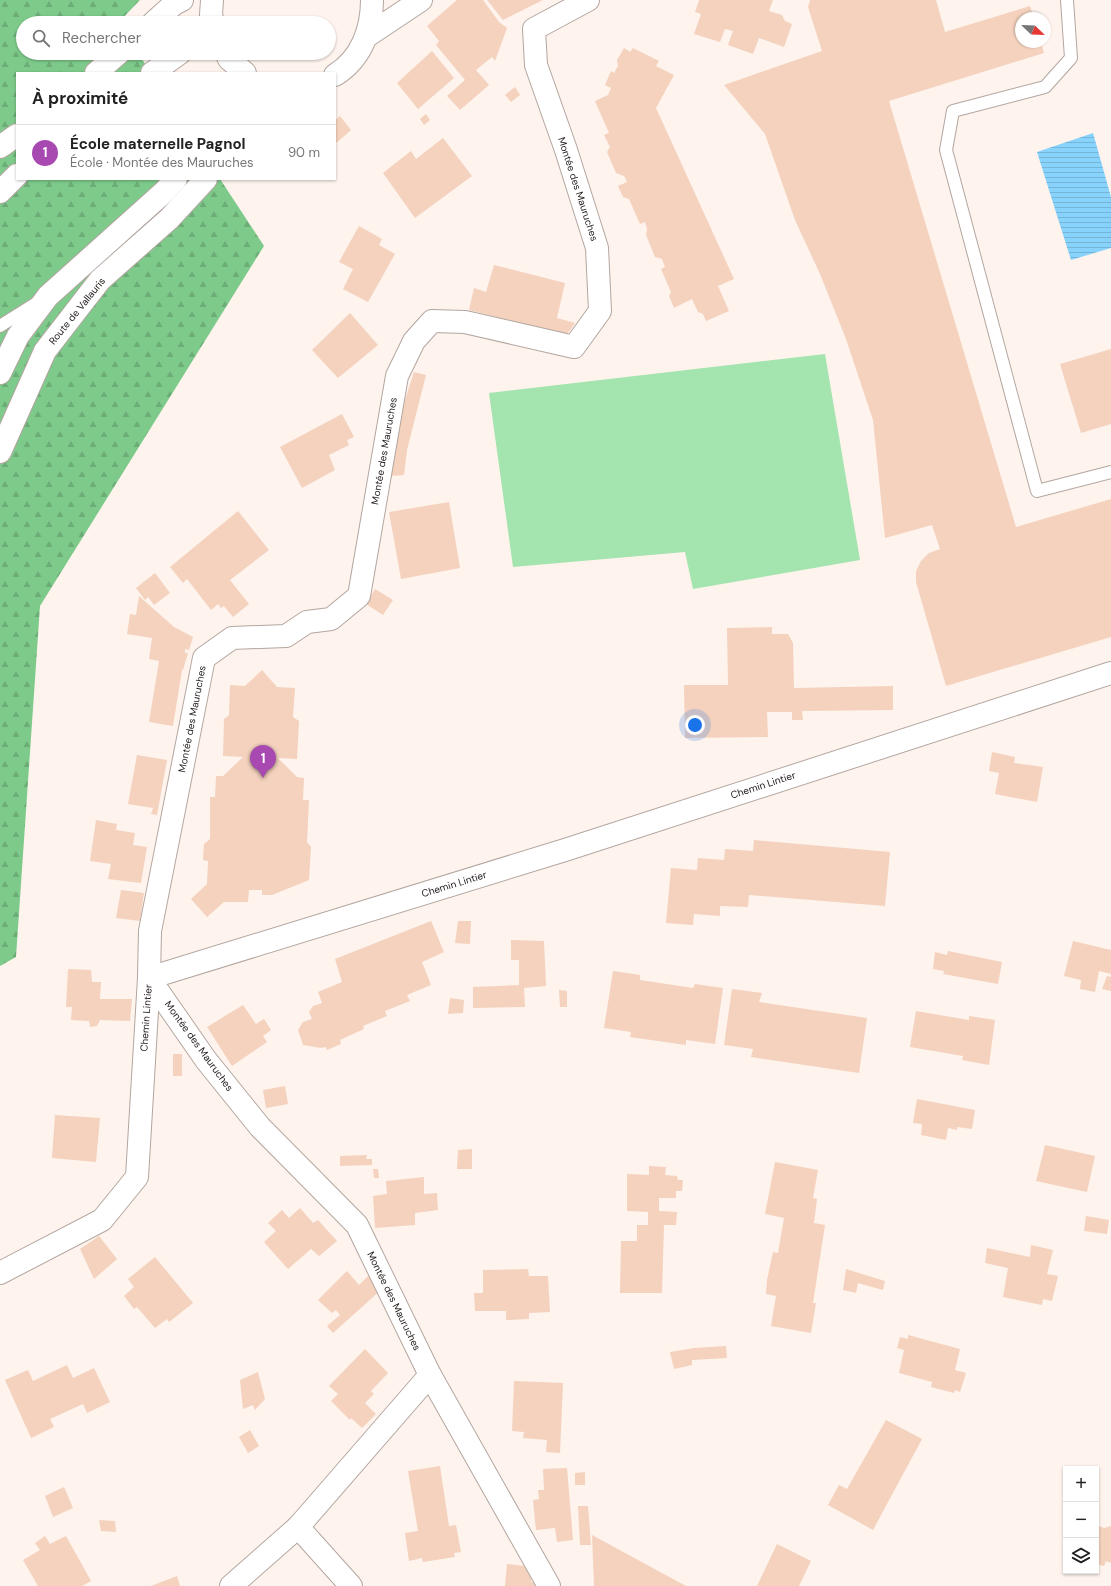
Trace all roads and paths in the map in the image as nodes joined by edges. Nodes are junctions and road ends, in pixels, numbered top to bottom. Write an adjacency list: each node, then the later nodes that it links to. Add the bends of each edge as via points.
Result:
1 (182, 0): 7 (street)
2 (212, 0): 8 (street)
3 (372, 0): 9 (street, via 372,16)
4 (421, 0): 9 (street)
5 (588, 0): 29 (street, Montée des Mauruches, via 534,29 536,65 597,248 600,310 574,347 466,322 432,321 414,340 397,376 359,596 331,619 306,622 286,636 232,638 204,658 150,931)
6 (1067, 0): 27 (lane, via 1071,58 1045,88 953,111 946,150 1037,491)
7 (161, 16)
8 (211, 16)
9 (367, 36): 16 (street, via 357,55)
10 (111, 60): 13 (street)
11 (170, 60): 14 (street)
12 (228, 62): 15 (street)
13 (97, 72)
14 (153, 72)
15 (243, 72)
16 (336, 74)
17 (16, 136): 18 (street)
18 (0, 148)
19 (16, 176): 22 (street)
20 (175, 180): 23 (street)
21 (205, 180): 26 (street, Route de Vallauris, via 169,219 100,280 45,351)
22 (0, 192)
23 (48, 296): 24 (lane); 25 (street, via 18,336)
24 (0, 326)
25 (0, 373)
26 (0, 452)
27 (1111, 472)
28 (1111, 673): 29 (street, Chemin Lintier, via 564,850)
29 (149, 978): 30 (street, Chemin Lintier, via 136,1177 102,1220); 31 (street, Montée des Mauruches, via 206,1060 260,1127 357,1225)
30 (0, 1273)
31 (430, 1375): 32 (street); 35 (street, Montée des Mauruches)
32 (298, 1527): 33 (street); 34 (street)
33 (231, 1586)
34 (351, 1586)
35 (548, 1586)

